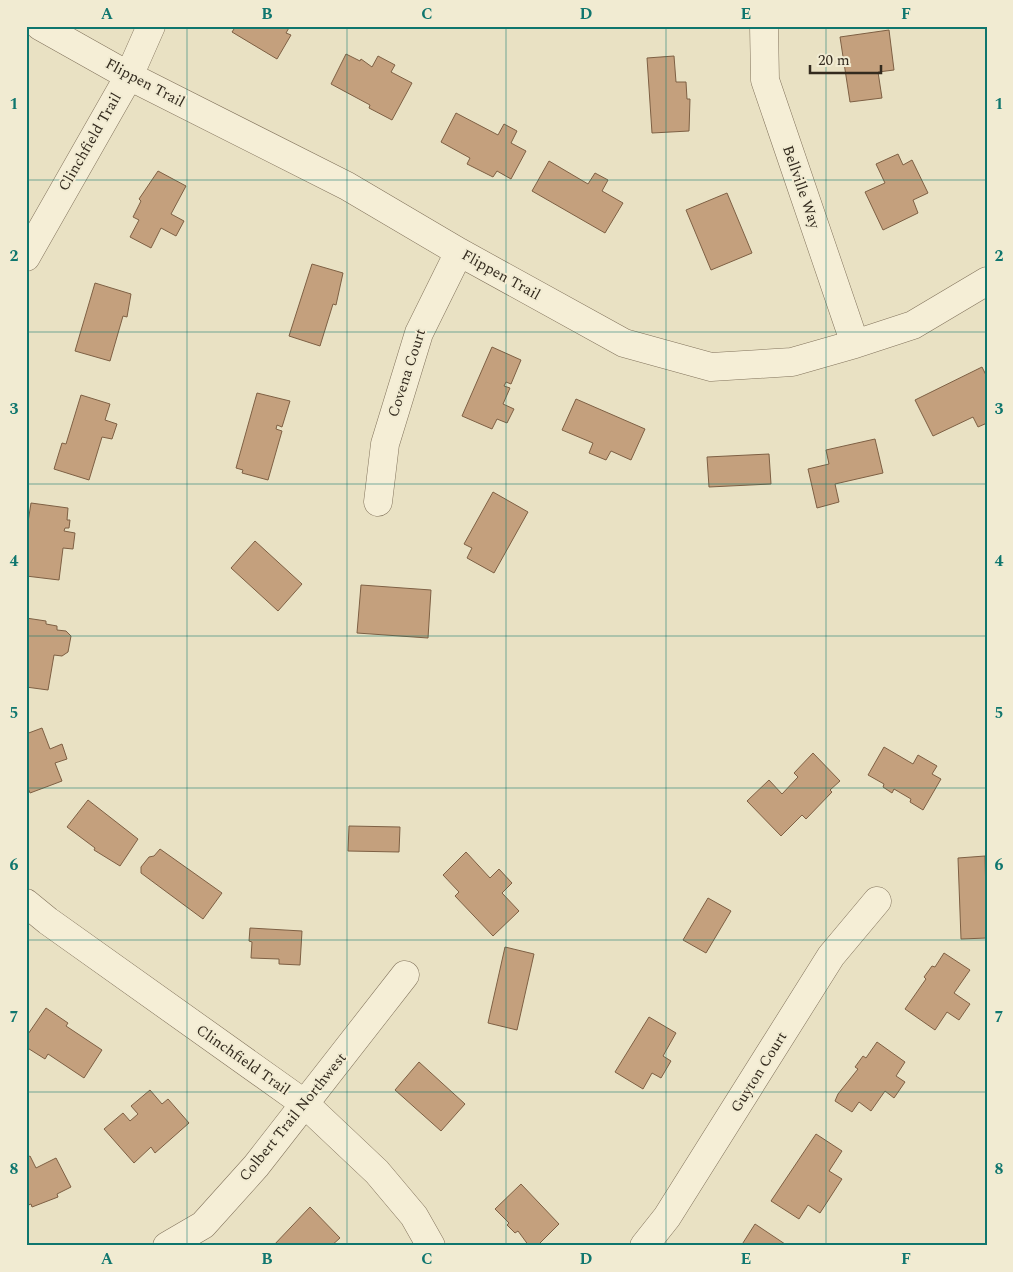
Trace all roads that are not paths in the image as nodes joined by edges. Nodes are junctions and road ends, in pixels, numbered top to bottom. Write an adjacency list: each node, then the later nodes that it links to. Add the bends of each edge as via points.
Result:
1 (40, 26): 4 (street, Flippen Trail)
2 (151, 26): 4 (street, Clinchfield Trail)
3 (764, 26): 8 (street, Bellville Way, via 765,80)
4 (128, 76): 5 (street, Flippen Trail, via 347,186); 6 (street, Clinchfield Trail)
5 (459, 252): 8 (street, Flippen Trail, via 624,343 711,367 792,362); 9 (street, Covena Court, via 419,333 385,444)
6 (26, 257)
7 (987, 281): 8 (street, Flippen Trail, via 913,325)
8 (855, 344)
9 (378, 502)
10 (877, 901): 16 (street, Guyton Court, via 832,956 668,1217)
11 (26, 903): 13 (street, Clinchfield Trail)
12 (405, 975): 13 (street, Colbert Trail Northwest)
13 (305, 1104): 14 (street, Colbert Trail Northwest, via 203,1225); 15 (street, Clinchfield Trail, via 377,1172 414,1216)
14 (167, 1246)
15 (431, 1246)
16 (644, 1246)

